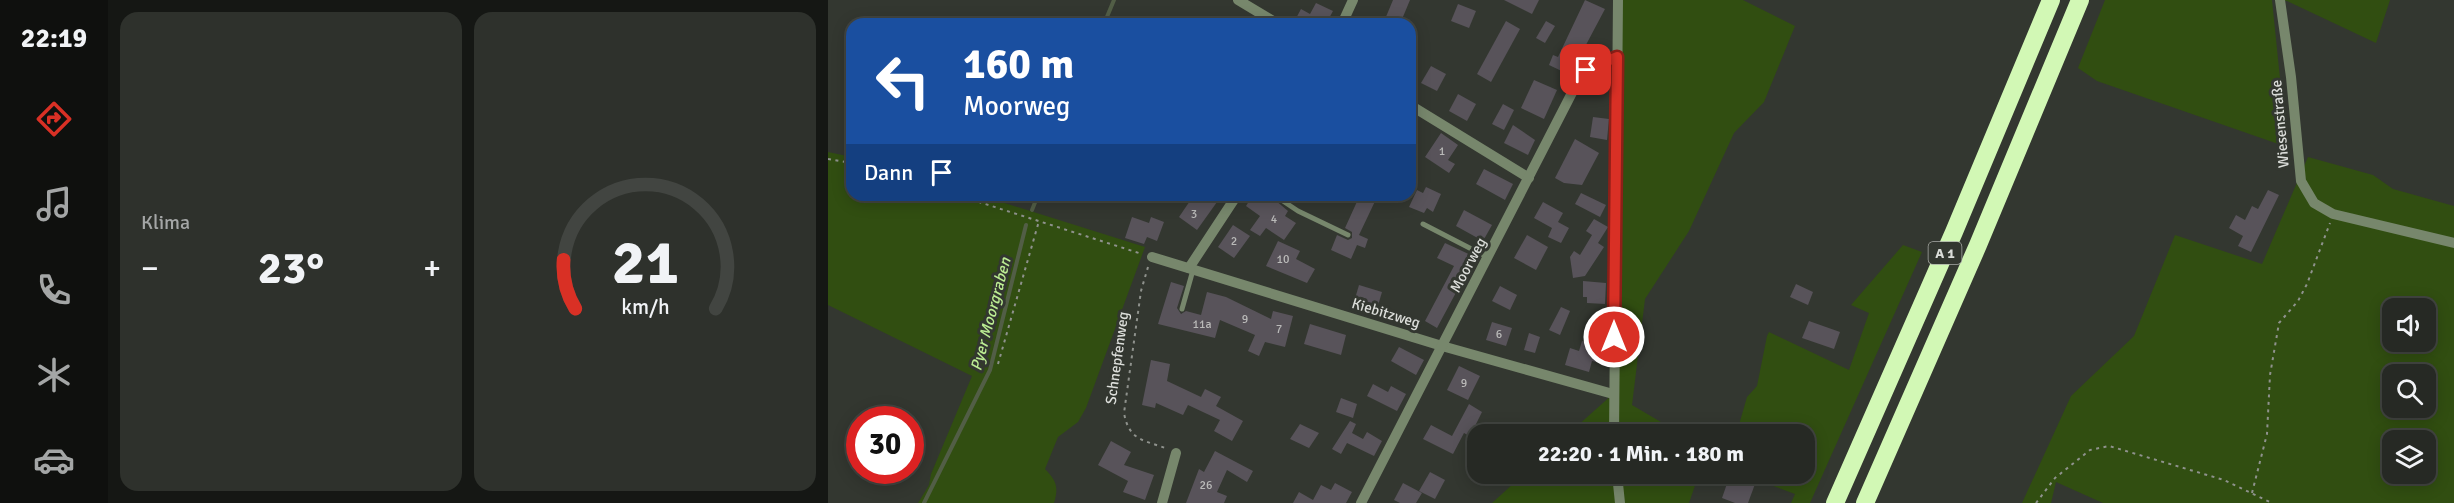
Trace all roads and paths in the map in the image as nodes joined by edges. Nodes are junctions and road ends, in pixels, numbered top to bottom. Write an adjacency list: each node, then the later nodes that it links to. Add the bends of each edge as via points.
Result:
1 (1238, 0): 7 (street)
2 (1353, 0): 8 (street)
3 (1618, 0): 9 (street)
4 (2051, 0): 36 (highway, A 1)
5 (2080, 0): 37 (highway, A 1)
6 (2280, 0): 17 (street, Wiesenstraße, via 2301,181 2314,203)
7 (1268, 18)
8 (1345, 18)
9 (1617, 57): 13 (street, Moorweg, via 1586,70); 28 (street)
10 (1416, 109): 13 (street)
11 (828, 159): 12 (path)
12 (846, 162)
13 (1529, 178): 23 (street, Moorweg)
14 (976, 201): 18 (path)
15 (1233, 201): 24 (street)
16 (1283, 201): 20 (lane)
17 (2333, 214): 21 (street, Wiesenstraße); 32 (path, via 2307,284 2279,323 2270,375 2267,434)
18 (1039, 221): 22 (path); 27 (path)
19 (1423, 224): 23 (lane)
20 (1348, 235)
21 (2454, 243)
22 (1152, 257): 24 (street, Kiebitzweg); 30 (path, Schnepfenweg, via 1142,291 1124,413 1132,436)
23 (1488, 258): 26 (street, Moorweg)
24 (1191, 268): 25 (lane); 26 (street, Kiebitzweg)
25 (1182, 309)
26 (1442, 346): 28 (street, Kiebitzweg); 34 (street, Moorweg)
27 (998, 364)
28 (1613, 394): 29 (street)
29 (1614, 424)
30 (1176, 453): 33 (street)
31 (1618, 484): 35 (street)
32 (2252, 493): 38 (path, via 2224,480 2109,446 2090,450 2055,478); 39 (path)
33 (1162, 503)
34 (1361, 503)
35 (1620, 503)
36 (1835, 503)
37 (1865, 503)
38 (2036, 503)
39 (2272, 503)

